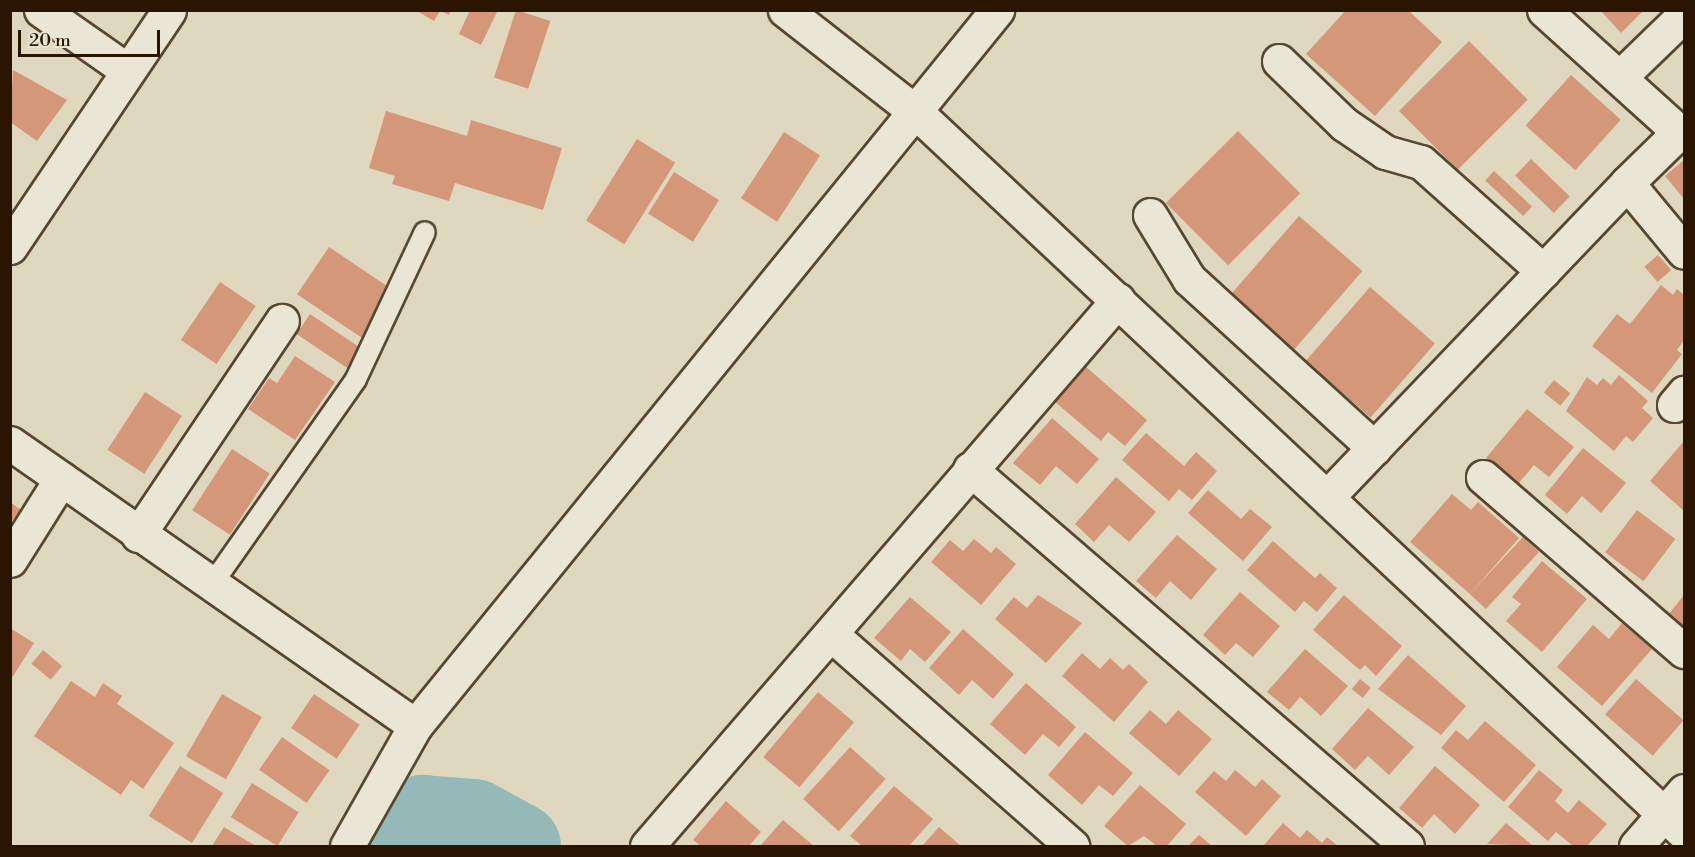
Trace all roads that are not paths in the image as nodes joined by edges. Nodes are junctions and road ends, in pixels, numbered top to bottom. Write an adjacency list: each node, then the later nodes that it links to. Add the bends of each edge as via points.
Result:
1 (41, 10): 8 (street)
2 (169, 10): 8 (street)
3 (785, 10): 10 (street)
4 (997, 10): 10 (street)
5 (1544, 10): 9 (street)
6 (1684, 15): 9 (street)
7 (1279, 62): 16 (street, via 1344,124 1385,152 1420,162)
8 (128, 71): 14 (street)
9 (1621, 76): 11 (street, via 1679,132)
10 (917, 113): 17 (street); 30 (street)
11 (1627, 183): 15 (street); 16 (street)
12 (1150, 215): 20 (street, via 1189,279)
13 (425, 232): 27 (lane, via 356,378)
14 (10, 247)
15 (1684, 252)
16 (1543, 271): 20 (street)
17 (1118, 300): 21 (street); 24 (street)
18 (282, 321): 25 (street)
19 (10, 443): 23 (street)
20 (1374, 448): 24 (street)
21 (970, 469): 28 (street); 36 (street)
22 (1483, 477): 29 (street)
23 (61, 479): 25 (street); 26 (street)
24 (1329, 495): 32 (street)
25 (138, 535): 27 (street)
26 (10, 560)
27 (210, 587): 30 (street)
28 (832, 635): 34 (street); 35 (street)
29 (1684, 651)
30 (415, 726): 33 (street)
31 (1684, 791): 32 (street)
32 (1674, 824): 37 (street)
33 (347, 846)
34 (648, 846)
35 (1072, 846)
36 (1407, 846)
37 (1636, 846)

